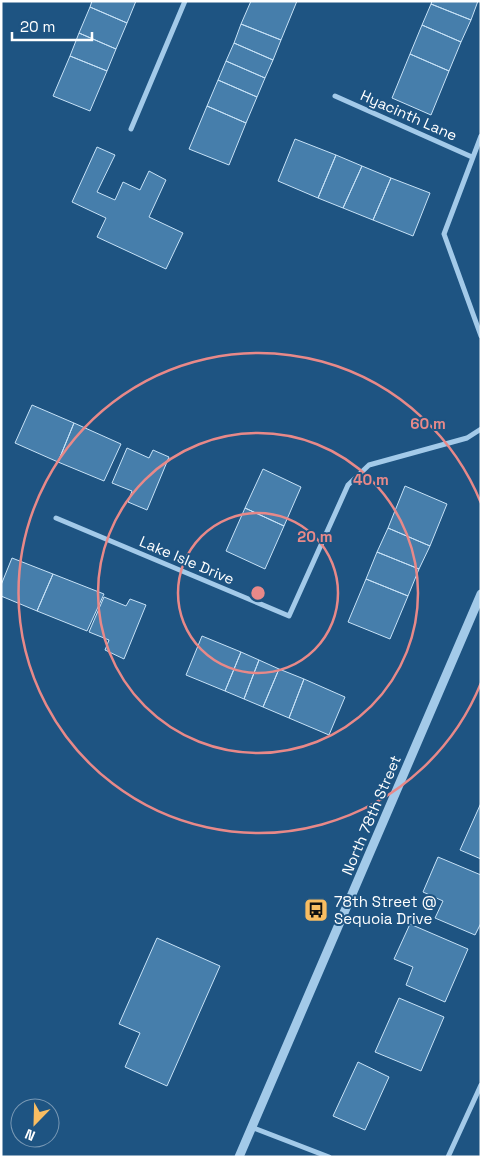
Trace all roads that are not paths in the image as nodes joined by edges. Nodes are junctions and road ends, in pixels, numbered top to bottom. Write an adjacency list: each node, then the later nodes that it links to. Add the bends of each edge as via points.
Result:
1 (185, 1): 3 (street)
2 (335, 96): 5 (street, Hyacinth Lane)
3 (131, 129)
4 (481, 136): 5 (street)
5 (472, 157): 6 (street, via 444,234)
6 (481, 336)
7 (481, 429): 8 (street, Lake Isle Drive, via 467,438 369,465 348,485 289,616)
8 (56, 518)
9 (481, 594): 11 (street, North 78th Street)
10 (481, 1085): 14 (street)
11 (251, 1127): 12 (street, North 78th Street); 13 (street)
12 (239, 1157)
13 (329, 1157)
14 (448, 1157)

